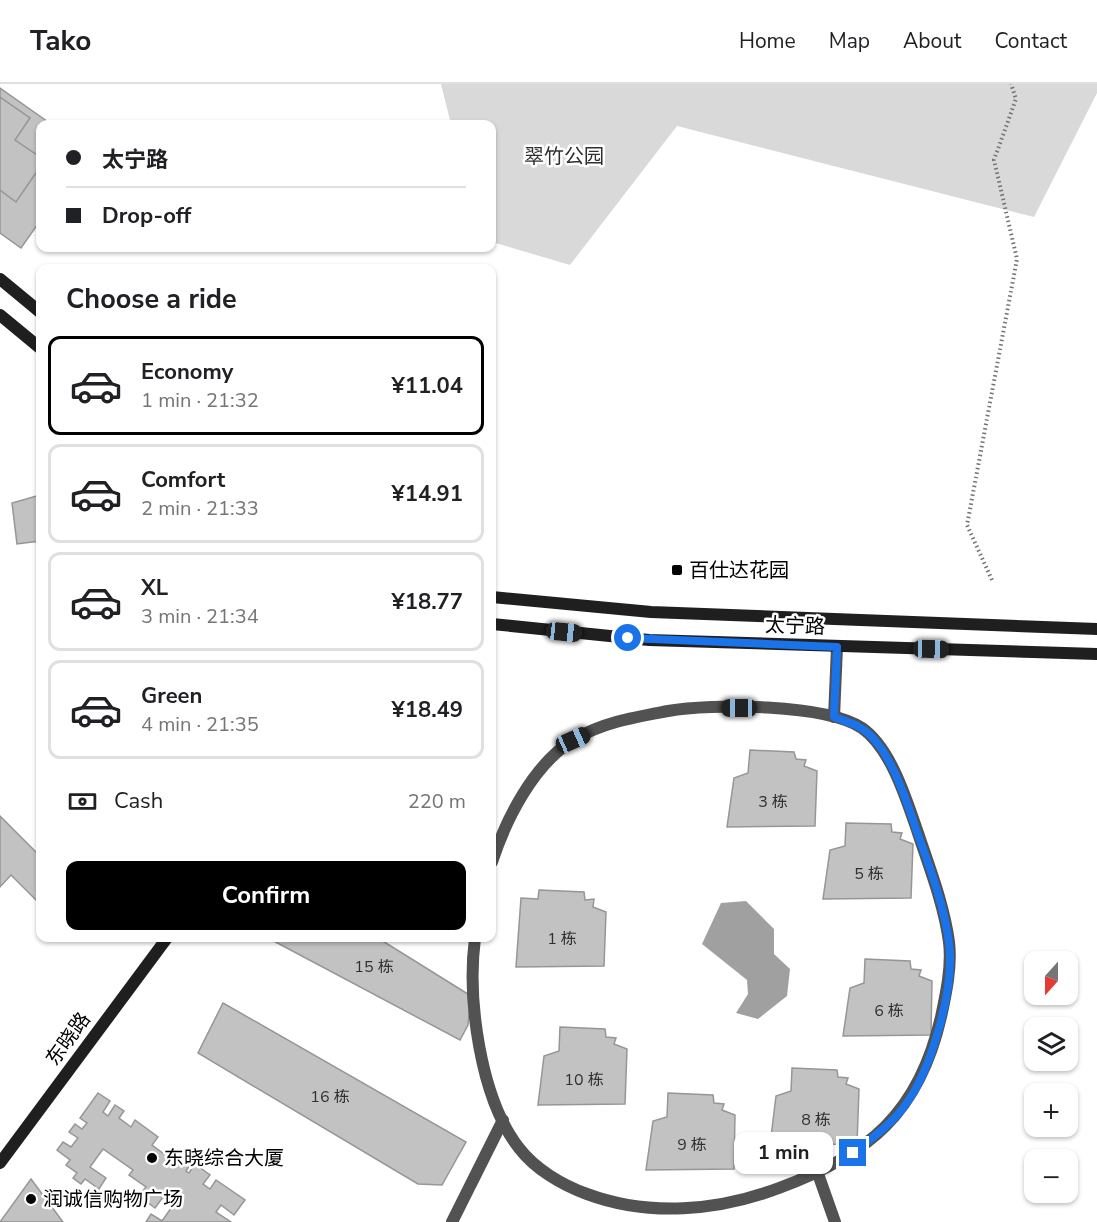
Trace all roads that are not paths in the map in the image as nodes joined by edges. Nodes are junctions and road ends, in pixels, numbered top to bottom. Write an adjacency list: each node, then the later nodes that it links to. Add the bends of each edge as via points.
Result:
1 (0, 279): 2 (main road)
2 (36, 309)
3 (0, 315): 4 (main road)
4 (36, 345)
5 (496, 597): 7 (main road, 太宁路, via 651,612)
6 (496, 624): 8 (main road, 太宁路, via 650,640)
7 (1097, 629)
8 (837, 647): 9 (main road, 太宁路); 10 (street)
9 (1097, 654)
10 (834, 717): 11 (street, via 777,708 702,708 620,720 573,740 535,776 502,831); 16 (street, via 861,728 883,749 909,808 937,889 950,944 946,996 935,1044 906,1104 886,1127 853,1153)
11 (496, 850)
12 (164, 942): 15 (main road, 东晓路)
13 (474, 942): 14 (street, via 476,1033 494,1103)
14 (503, 1120): 16 (street, via 519,1148 552,1178 587,1195 624,1204 669,1209 714,1207 755,1197); 17 (street)
15 (0, 1163)
16 (817, 1171): 18 (street)
17 (452, 1222)
18 (835, 1222)

